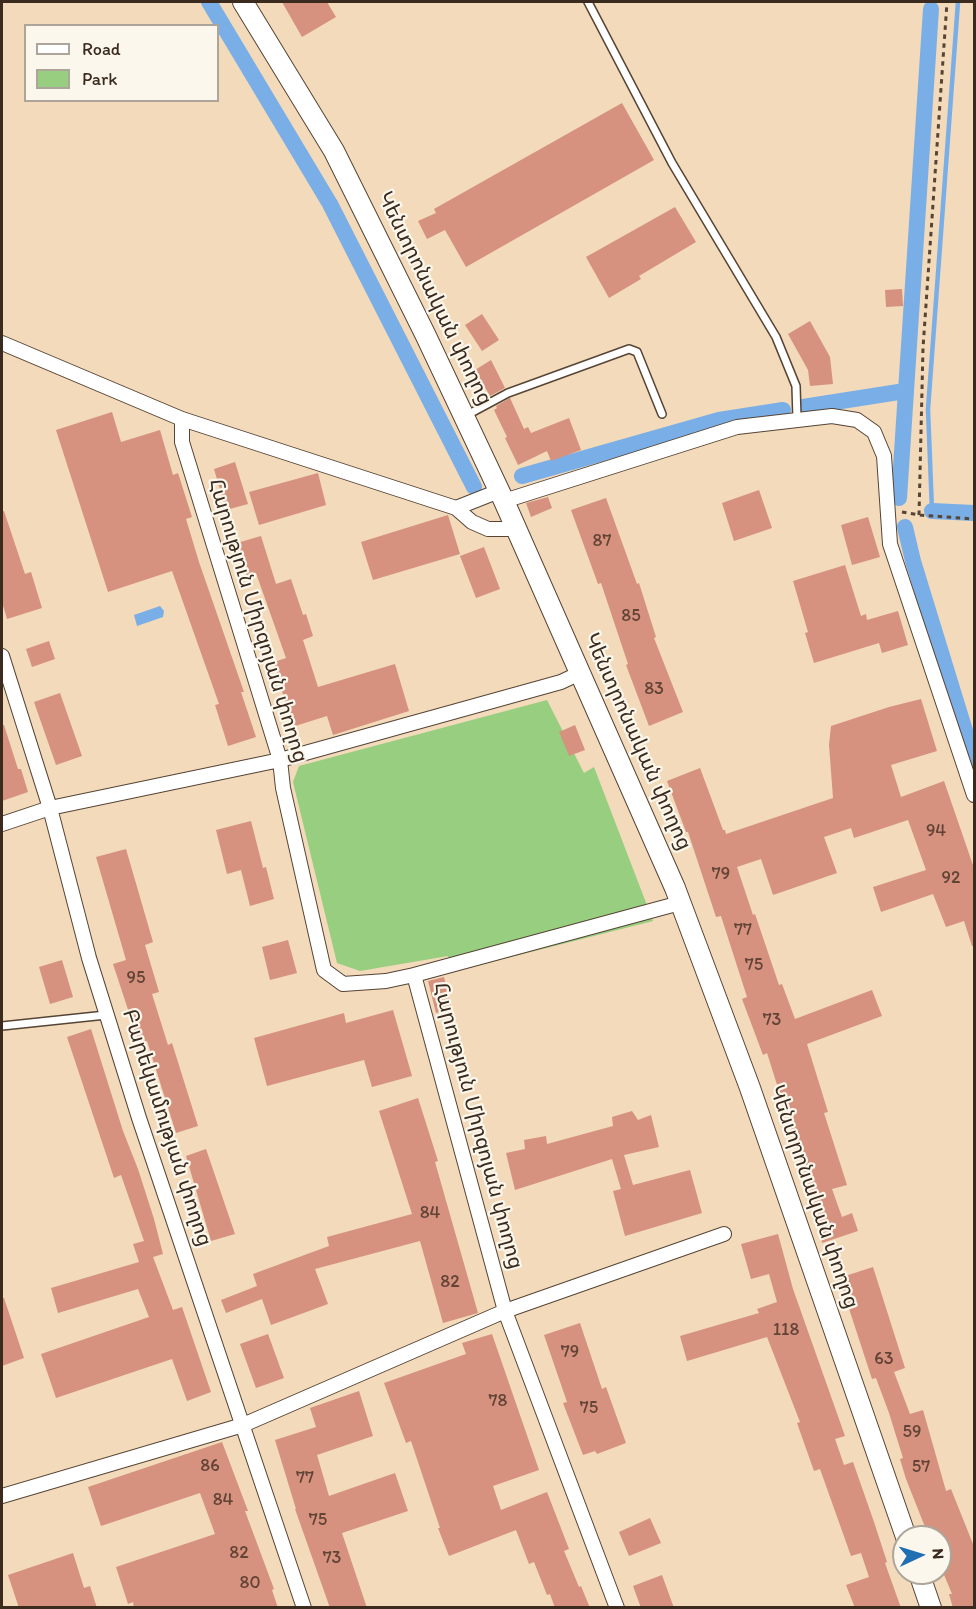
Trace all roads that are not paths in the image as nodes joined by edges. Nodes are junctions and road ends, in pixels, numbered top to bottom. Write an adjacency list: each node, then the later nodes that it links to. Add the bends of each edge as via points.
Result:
1 (243, 2): 5 (main road, Կենտրոնական փողոց, via 334,151)
2 (588, 2): 6 (lane, via 672,163 776,337 796,386)
3 (2, 343): 7 (street)
4 (662, 414): 5 (lane, via 637,352 629,349 508,393)
5 (465, 416): 8 (main road, Կենտրոնական փողոց)
6 (797, 419): 8 (street, via 737,427); 14 (street, via 832,416 856,420 874,432 884,456 890,544)
7 (182, 420): 9 (street); 13 (street, Հարություն Միրզոյան փողոց, via 182,442)
8 (502, 496): 9 (street); 10 (main road, Կենտրոնական փողոց)
9 (456, 508): 10 (street, via 488,529)
10 (515, 529): 12 (main road, Կենտրոնական փողոց)
11 (2, 656): 15 (street, Բարեկամության փողոց)
12 (580, 674): 13 (street); 17 (main road, Կենտրոնական փողոց)
13 (280, 760): 15 (street); 18 (street, Հարություն Միրզոյան փողոց, via 324,970 343,984)
14 (975, 795)
15 (50, 808): 16 (street); 19 (street, Բարեկամության փողոց)
16 (2, 824)
17 (680, 903): 18 (street); 25 (main road, Կենտրոնական փողոց, via 750,1088)
18 (414, 975): 22 (street, Հարություն Միրզոյան փողոց)
19 (106, 1015): 20 (lane); 23 (street, Բարեկամության փողոց)
20 (2, 1026)
21 (724, 1234): 22 (street)
22 (505, 1311): 23 (street); 28 (street, Հարություն Միրզոյան փողոց)
23 (243, 1425): 24 (street); 27 (street, Բարեկամության փողոց)
24 (2, 1496)
25 (902, 1525)
26 (923, 1585): 29 (main road)
27 (304, 1608)
28 (617, 1608)
29 (931, 1608)

